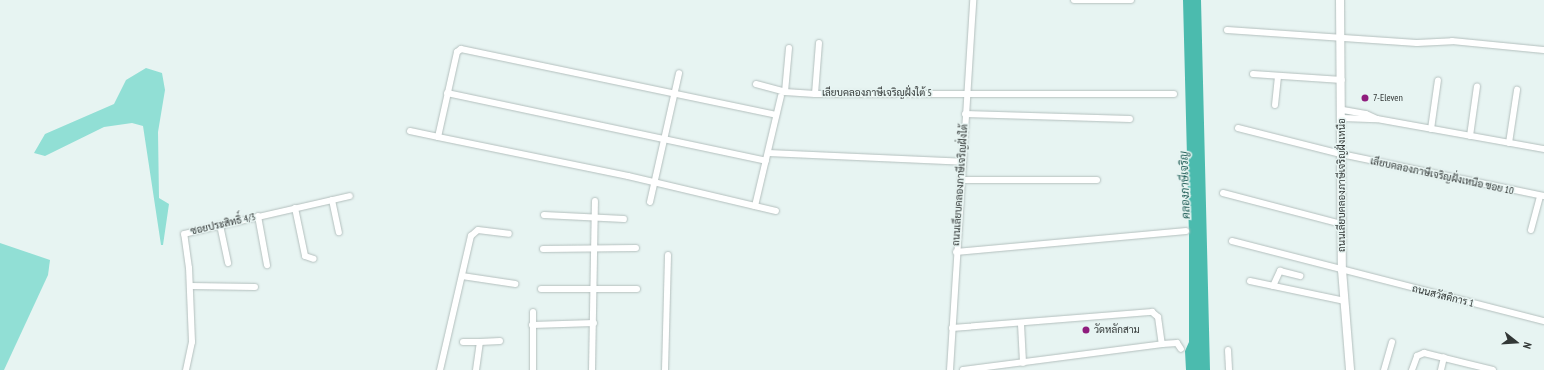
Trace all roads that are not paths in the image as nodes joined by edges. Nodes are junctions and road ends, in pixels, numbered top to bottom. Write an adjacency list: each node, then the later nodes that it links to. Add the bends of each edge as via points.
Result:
1 (973, 0): 18 (street, ถนนเลียบคลองภาษีเจริญฝั่งใต้)
2 (1074, 0): 3 (street)
3 (1131, 0)
4 (1340, 0): 6 (main road, ถนนเลียบคลองภาษีเจริญฝั่งเหนือ)
5 (1227, 30): 6 (street)
6 (1341, 38): 9 (street, via 1417,43 1452,41); 13 (main road, ถนนเลียบคลองภาษีเจริญฝั่งเหนือ)
7 (819, 43): 22 (street, เลียบคลองภาษีเจริญฝั่งใต้ 5)
8 (789, 48): 21 (street)
9 (1544, 50)
10 (679, 74): 20 (street)
11 (1252, 74): 12 (street)
12 (1278, 76): 13 (street); 24 (street)
13 (1342, 80): 26 (main road, ถนนเลียบคลองภาษีเจริญฝั่งเหนือ)
14 (1438, 80): 30 (street)
15 (756, 84): 21 (street)
16 (1477, 86): 32 (street)
17 (1517, 90): 35 (street)
18 (967, 92): 22 (street, เลียบคลองภาษีเจริญฝั่งใต้ 5); 23 (street, เลียบคลองภาษีเจริญฝั่งใต้ 5); 25 (street, ถนนเลียบคลองภาษีเจริญฝั่งใต้)
19 (447, 93): 20 (street, via 457,52 461,49); 33 (street); 34 (street)
20 (675, 94): 27 (street); 34 (street)
21 (783, 94): 22 (street); 27 (street)
22 (815, 94)
23 (1174, 94)
24 (1275, 105)
25 (965, 114): 28 (street); 40 (street, ถนนเลียบคลองภาษีเจริญฝั่งใต้)
26 (1342, 114): 30 (street); 38 (main road, ถนนเลียบคลองภาษีเจริญฝั่งเหนือ)
27 (776, 115): 37 (street)
28 (1130, 119)
29 (1238, 128): 38 (street, เลียบคลองภาษีเจริญฝั่งเหนือ ซอย 10)
30 (1431, 129): 32 (street)
31 (410, 132): 33 (street)
32 (1470, 136): 35 (street)
33 (438, 137): 43 (street)
34 (663, 138): 39 (street); 43 (street)
35 (1509, 143): 36 (street)
36 (1544, 149)
37 (768, 152): 39 (street); 40 (street)
38 (1341, 154): 46 (street, เลียบคลองภาษีเจริญฝั่งเหนือ ซอย 10); 57 (main road, ถนนเลียบคลองภาษีเจริญฝั่งเหนือ)
39 (766, 161): 50 (street)
40 (963, 162): 41 (street, ถนนเลียบคลองภาษีเจริญฝั่งใต้)
41 (961, 180): 42 (street); 67 (street, ถนนเลียบคลองภาษีเจริญฝั่งใต้)
42 (1096, 180)
43 (654, 182): 49 (street); 50 (street)
44 (1223, 193): 57 (street)
45 (350, 196): 47 (street, ซอยประสิทธิ์ 4/3)
46 (1542, 196): 59 (street)
47 (332, 200): 51 (street, ซอยประสิทธิ์ 4/3); 61 (street)
48 (594, 201): 55 (street)
49 (650, 202)
50 (755, 206): 52 (street)
51 (295, 208): 54 (street, ซอยประสิทธิ์ 4/3); 69 (street, via 305,256)
52 (776, 210)
53 (544, 215): 55 (street)
54 (258, 216): 58 (street, ซอยประสิทธิ์ 4/3); 71 (street)
55 (594, 218): 56 (street); 64 (street)
56 (624, 218)
57 (1341, 224): 72 (main road, ถนนเลียบคลองภาษีเจริญฝั่งเหนือ)
58 (220, 225): 70 (street); 77 (street, ซอยประสิทธิ์ 4/3, via 184,234)
59 (1531, 230)
60 (1186, 231): 67 (street)
61 (340, 232)
62 (509, 234): 73 (street, via 475,230 471,236)
63 (1232, 241): 72 (street, ถนนสวัสดิการ 1)
64 (594, 248): 65 (street); 66 (street); 82 (street)
65 (636, 248)
66 (543, 249)
67 (956, 252): 89 (street, ถนนเลียบคลองภาษีเจริญฝั่งใต้)
68 (668, 255): 105 (street)
69 (314, 259)
70 (228, 263)
71 (267, 265)
72 (1342, 270): 83 (main road, ถนนเลียบคลองภาษีเจริญฝั่งเหนือ); 85 (street, ถนนสวัสดิการ 1)
73 (462, 276): 76 (street); 101 (street)
74 (1300, 276): 78 (street, via 1280,271)
75 (1250, 281): 78 (street)
76 (516, 284)
77 (190, 286): 79 (street); 100 (street, ซอยประสิทธิ์ 4/3, via 192,342)
78 (1272, 286): 83 (street)
79 (255, 287)
80 (637, 288): 82 (street)
81 (541, 289): 82 (street)
82 (594, 289): 86 (street)
83 (1345, 301): 109 (main road, ถนนเลียบคลองภาษีเจริญฝั่งเหนือ)
84 (533, 312): 88 (street)
85 (1544, 321)
86 (594, 324): 88 (street); 104 (street)
87 (1021, 324): 89 (street); 94 (street, via 1155,312); 98 (street)
88 (532, 325): 103 (street)
89 (952, 328): 106 (street, ถนนเลียบคลองภาษีเจริญฝั่งใต้)
90 (500, 341): 92 (street)
91 (463, 342): 92 (street)
92 (480, 342): 102 (street)
93 (1392, 342): 110 (street)
94 (1162, 344): 95 (street, via 1177,343); 98 (street)
95 (1181, 349)
96 (1228, 350): 108 (street)
97 (1444, 357): 99 (street); 111 (street, via 1419,354); 112 (street)
98 (1023, 362): 107 (street)
99 (1472, 367): 113 (street)
100 (186, 370)
101 (440, 370)
102 (476, 370)
103 (533, 370)
104 (592, 370)
105 (666, 370)
106 (950, 370)
107 (963, 370)
108 (1229, 370)
109 (1350, 370)
110 (1384, 370)
111 (1412, 370)
112 (1441, 370)
113 (1493, 370)

